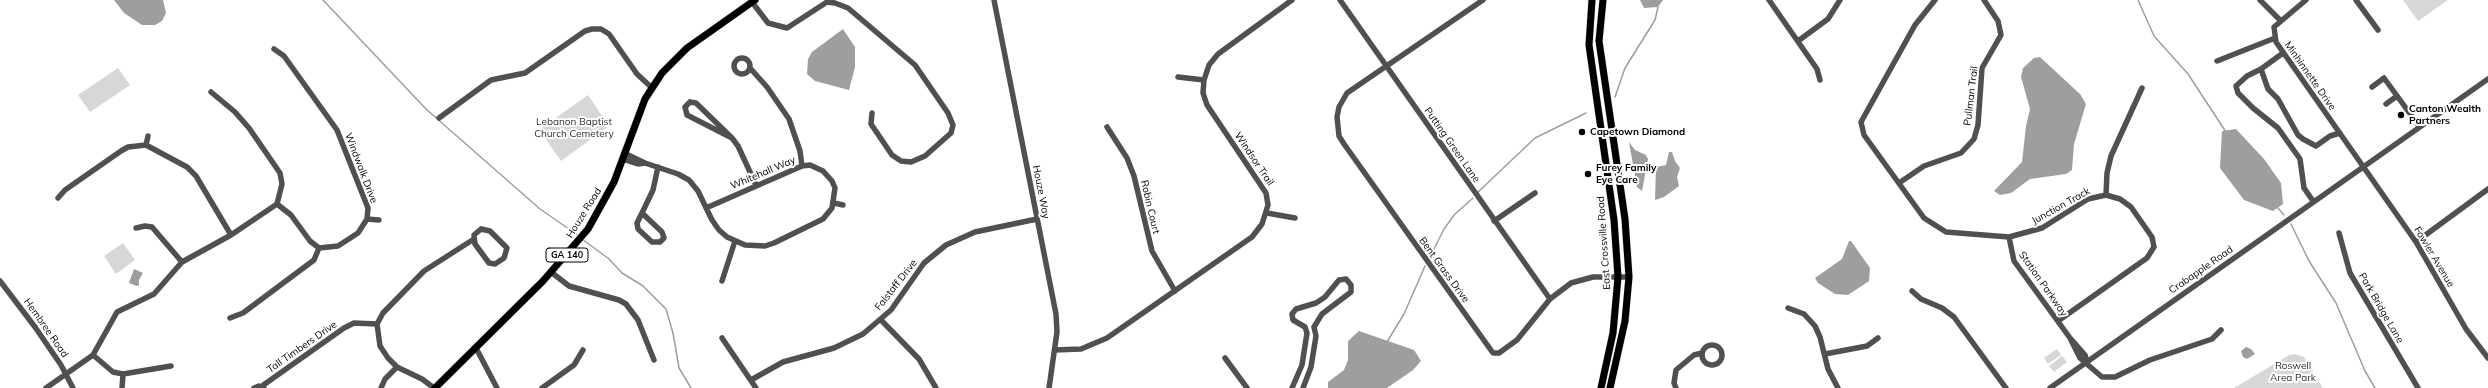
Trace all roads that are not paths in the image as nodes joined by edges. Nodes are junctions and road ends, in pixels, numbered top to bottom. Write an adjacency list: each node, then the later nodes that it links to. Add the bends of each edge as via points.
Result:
1 (994, 0): 62 (street, Houze Way)
2 (1292, 0): 27 (street, Windsor Trail, via 1218,54 1209,66)
3 (1340, 0): 22 (street, Putting Green Lane)
4 (1483, 0): 22 (street, Bent Grass Drive)
5 (1592, 0): 75 (main road, East Crossville Road, via 1589,45 1614,220)
6 (1603, 0): 76 (main road, East Crossville Road, via 1599,41 1625,219)
7 (1768, 0): 18 (street)
8 (1840, 0): 18 (street, via 1838,7 1828,19)
9 (1935, 0): 47 (street, Junction Track, via 1915,24 1861,122 1864,135)
10 (1984, 0): 47 (street, Pullman Trail, via 1998,21 2001,34 1982,68 1978,125 1974,139 1961,153 1924,166)
11 (2260, 0): 15 (street)
12 (2306, 0): 15 (street)
13 (2356, 0): 16 (street)
14 (754, 1): 30 (main road, Houze Road / GA 140, via 687,48 671,62); 35 (street, via 768,22 787,28 827,2 848,8 915,65 948,113 953,125 951,133 925,156 911,162 901,162 892,155 871,124)
15 (2280, 20): 17 (street, Minhinnette Drive, via 2274,27)
16 (2378, 30)
17 (2275, 38): 20 (street, Minhinnette Drive); 21 (street)
18 (1798, 41): 28 (street, via 1817,70)
19 (274, 49): 60 (street, Windwalk Drive, via 284,56 337,130 368,208)
20 (2283, 53): 24 (street); 39 (street, Minhinnette Drive)
21 (2217, 61)
22 (1386, 65): 64 (street, Putting Green Lane); 81 (street, Bent Grass Drive, via 1347,94 1339,107 1337,126 1344,144 1395,218 1493,353 1499,354 1517,340)
23 (750, 68): 44 (street, via 789,118)
24 (2261, 69): 39 (street, via 2268,89 2284,107 2298,135 2316,146 2330,136); 53 (street, via 2247,76 2236,86 2238,93 2278,128 2300,159 2304,188)
25 (1178, 77): 27 (street)
26 (2488, 79): 37 (street, Crabapple Road)
27 (1204, 80): 59 (street, Windsor Trail, via 1203,93 1207,105 1263,187 1267,199)
28 (1820, 80)
29 (2372, 86): 33 (street, via 2384,78)
30 (651, 87): 36 (street, via 637,74 609,34 601,29 592,28 525,73 491,80); 43 (main road, Houze Road / GA 140, via 639,111)
31 (2142, 88): 51 (street, via 2111,156)
32 (212, 92): 55 (street, via 235,112 280,173 282,184)
33 (2397, 96): 34 (street); 37 (street)
34 (2386, 104)
35 (872, 113)
36 (439, 118)
37 (2419, 126): 45 (street, Crabapple Road)
38 (1107, 127): 79 (street, Robin Court, via 1127,158 1152,251)
39 (2340, 133): 45 (street, Minhinnette Drive)
40 (148, 136): 42 (street)
41 (732, 138): 41 (street, via 696,103 690,102 686,105 684,110 687,115); 48 (street)
42 (146, 145): 52 (street, via 135,145 120,151 65,190); 67 (street, via 187,167 196,176)
43 (623, 156): 46 (street); 74 (main road, Houze Road / GA 140, via 608,195 595,218 570,252)
44 (802, 166): 48 (street, Whitehall Way); 54 (street, Whitehall Way, via 817,167 829,176 835,188)
45 (2363, 166): 53 (street, Crabapple Road); 71 (street, Fowler Avenue)
46 (658, 168): 57 (street, via 689,180); 58 (street, via 653,190)
47 (1898, 183): 68 (street, Junction Track, via 1924,218 1938,229 1954,234)
48 (756, 185): 57 (street, Whitehall Way)
49 (2488, 189): 71 (street)
50 (1535, 193): 64 (street)
51 (2106, 195): 68 (street, Junction Track, via 2088,199 2042,228); 85 (street, Junction Track, via 2120,199 2131,207 2152,237 2154,248 2147,258)
52 (58, 198)
53 (2313, 201): 101 (street, Crabapple Road)
54 (834, 203): 56 (street); 70 (street, via 822,219 774,243 755,246)
55 (276, 204): 67 (street); 72 (street, via 291,215)
56 (843, 205)
57 (706, 208): 70 (street, via 719,230)
58 (642, 213): 58 (street, via 638,229 652,242 660,242 664,238 662,232)
59 (1267, 213): 61 (street); 79 (street, via 1252,237)
60 (366, 218): 63 (street); 72 (street, Windwalk Drive, via 358,233 338,246)
61 (1295, 218)
62 (1037, 219): 84 (street, Falstaff Drive, via 974,232 946,245 924,263 899,300); 94 (street, Houze Way, via 1056,314)
63 (379, 220)
64 (1494, 221): 81 (street, Putting Green Lane)
65 (136, 228): 73 (street, via 152,228)
66 (2339, 233): 128 (street, Park Bridge Lane, via 2350,273)
67 (231, 235): 73 (street)
68 (2009, 237): 85 (street, Station Parkway, via 2014,261)
69 (474, 239): 69 (street, via 477,231 485,229 507,248 504,258 495,264 489,263); 86 (street, via 424,271 383,313)
70 (735, 241): 78 (street)
71 (2416, 242): 99 (street, Fowler Avenue, via 2466,329)
72 (319, 248): 83 (street, via 314,260 242,313)
73 (182, 262): 97 (street, via 154,294 117,312)
74 (551, 272): 92 (main road, Houze Road / GA 140); 100 (street, via 569,286 626,304 638,320)
75 (1618, 277): 76 (street, Bent Grass Drive); 81 (street, Bent Grass Drive, via 1579,280 1563,288); 122 (main road, East Crossville Road, via 1613,334)
76 (1629, 277): 123 (main road, East Crossville Road, via 1625,321)
77 (0, 281): 104 (street, Hembree Road)
78 (722, 281)
79 (1175, 291): 94 (street, via 1099,343 1081,349)
80 (1912, 291): 126 (street, via 1921,299 1942,308 1954,317)
81 (1550, 299)
82 (1788, 308): 96 (street, via 1808,317 1820,337)
83 (230, 318)
84 (881, 320): 106 (street, Falstaff Drive, via 844,344 783,362); 117 (street, via 919,359)
85 (2058, 321): 101 (street, Station Parkway, via 2085,355)
86 (377, 324): 103 (street, via 380,346); 107 (street, Tall Timbers Drive, via 354,323 344,328)
87 (2221, 330): 101 (street, Station Parkway, via 2212,339 2150,360 2115,377 2098,375)
88 (722, 338): 106 (street)
89 (1878, 338): 96 (street, via 1867,346)
90 (1307, 341): 91 (street); 91 (street, via 1305,327 1292,320 1292,314 1296,308 1316,303 1325,297 1339,280 1346,279 1351,285 1351,292 1322,314 1314,327); 120 (street, via 1302,365)
91 (1315, 342): 121 (street, via 1311,367)
92 (476, 348): 113 (main road, Houze Road / GA 140); 114 (street)
93 (583, 350): 115 (street, via 574,365)
94 (1055, 350): 118 (street, Houze Way)
95 (1702, 353): 124 (street, via 1676,370)
96 (1824, 354): 125 (street)
97 (93, 355): 104 (street); 105 (street, via 113,372)
98 (1225, 358): 119 (street)
99 (2488, 358)
100 (654, 360)
101 (2087, 362): 127 (street, Crabapple Road)
102 (171, 366): 105 (street)
103 (397, 367): 112 (street, via 385,379); 113 (street)
104 (66, 374): 108 (street); 109 (street, Hembree Road)
105 (123, 374): 110 (street)
106 (751, 380): 116 (street)
107 (263, 387): 111 (street)
108 (46, 388)
109 (73, 388)
110 (122, 388)
111 (254, 388)
112 (381, 388)
113 (434, 388)
114 (497, 388)
115 (542, 388)
116 (756, 388)
117 (936, 388)
118 (1049, 388)
119 (1247, 388)
120 (1292, 388)
121 (1302, 388)
122 (1601, 388)
123 (1610, 388)
124 (1676, 388)
125 (1838, 388)
126 (2006, 388)
127 (2050, 388)
128 (2418, 388)

